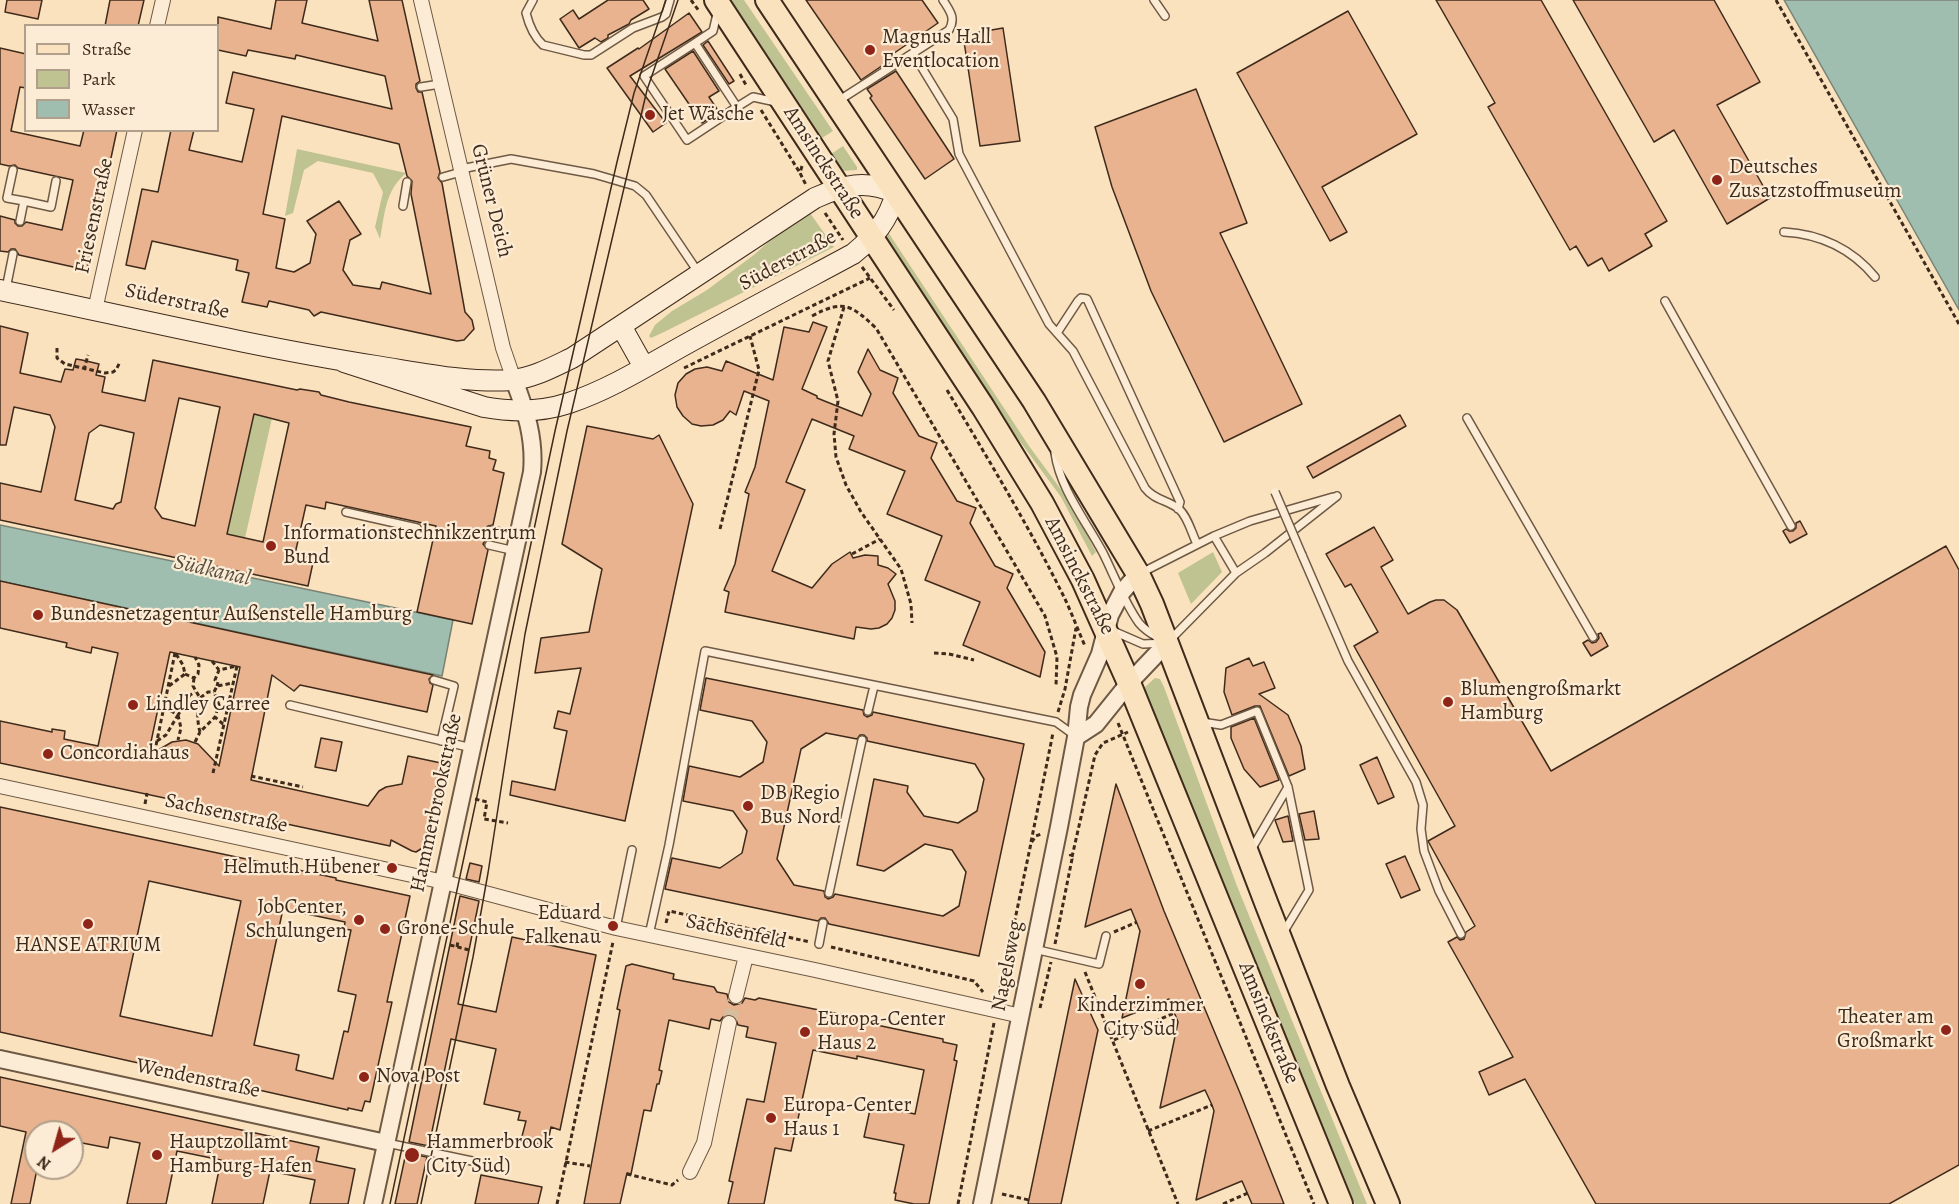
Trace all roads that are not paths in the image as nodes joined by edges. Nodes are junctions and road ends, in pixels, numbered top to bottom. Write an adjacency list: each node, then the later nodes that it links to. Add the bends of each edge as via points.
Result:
1 (163, 0): 10 (street)
2 (421, 0): 13 (street, Grüner Deich)
3 (532, 0): 4 (lane, via 526,13 538,40 543,45 584,55 662,17)
4 (670, 0)
5 (767, 0): 15 (main road, Amsinckstraße)
6 (943, 0): 12 (lane, via 953,16 953,24)
7 (1154, 0): 9 (lane)
8 (718, 3): 11 (lane, via 713,31); 16 (main road, Amsinckstraße)
9 (1165, 16)
10 (157, 24)
11 (695, 43): 17 (lane); 17 (lane, via 644,76 687,140)
12 (913, 53): 15 (lane); 38 (lane, via 953,118 959,154 1049,324)
13 (440, 84): 14 (lane); 20 (street, Grüner Deich)
14 (421, 87)
15 (836, 102): 25 (main road, Amsinckstraße)
16 (784, 104): 17 (lane, via 753,97); 24 (main road, Amsinckstraße)
17 (737, 107)
18 (135, 132): 36 (street, Friesenstraße)
19 (13, 170): 26 (lane, via 7,198)
20 (460, 170): 21 (lane); 32 (lane, via 512,159 635,186 646,195); 41 (street, Grüner Deich)
21 (443, 177)
22 (56, 181): 26 (lane, via 51,207)
23 (407, 182): 27 (lane)
24 (839, 187): 25 (main road, Süderstraße, via 881,186); 30 (main road, Amsinckstraße); 32 (main road, Süderstraße, via 815,198)
25 (896, 193): 30 (main road, Süderstraße, via 889,213); 44 (main road, Amsinckstraße)
26 (24, 201): 28 (lane)
27 (403, 206)
28 (20, 221)
29 (1784, 232): 33 (lane, via 1813,236 1844,249)
30 (872, 238): 40 (main road, Süderstraße, via 853,254); 58 (main road, Amsinckstraße, via 1042,503)
31 (13, 254): 34 (lane)
32 (699, 274): 37 (main road, Süderstraße)
33 (1875, 277)
34 (2, 291): 36 (main road, Süderstraße)
35 (1665, 301): 48 (lane)
36 (95, 310): 39 (main road, Süderstraße)
37 (621, 326): 40 (main road); 41 (main road, Süderstraße, via 572,358)
38 (1058, 333): 46 (lane, via 1073,351 1145,488 1154,498); 46 (lane, via 1078,301 1087,299 1180,502)
39 (344, 362): 41 (main road, Süderstraße, via 435,376); 42 (main road, Süderstraße, via 484,407)
40 (644, 367): 42 (main road, Süderstraße, via 568,403)
41 (514, 380): 42 (street, Grüner Deich)
42 (526, 411): 52 (street, Hammerbrookstraße, via 531,431 532,472)
43 (1467, 418): 59 (lane)
44 (1053, 430): 56 (main road, Amsinckstraße); 57 (lane, via 1057,464 1066,488)
45 (1275, 492): 79 (lane, bridge, via 1348,660 1416,782 1423,806 1421,830 1425,851 1439,891)
46 (1178, 509): 53 (lane)
47 (346, 512): 49 (lane)
48 (1791, 526)
49 (417, 528)
50 (492, 530): 52 (lane)
51 (1214, 536): 53 (lane); 55 (lane); 55 (lane, via 1250,521 1337,496)
52 (516, 543): 54 (lane); 70 (street, Hammerbrookstraße)
53 (1197, 544): 56 (lane)
54 (489, 545)
55 (1236, 573): 60 (lane)
56 (1138, 574): 57 (street, Nagelsweg); 60 (main road, Amsinckstraße)
57 (1122, 592): 58 (street, Nagelsweg); 60 (lane, via 1139,623)
58 (1106, 628): 60 (lane, via 1143,644); 62 (main road, Amsinckstraße); 67 (street, Nagelsweg, via 1082,695)
59 (1593, 637)
60 (1167, 643): 62 (street); 66 (main road, Amsinckstraße)
61 (434, 680): 69 (lane, via 454,686)
62 (1129, 683): 67 (street, via 1096,724); 95 (main road, Amsinckstraße)
63 (874, 686): 65 (lane); 67 (lane, via 1056,722); 80 (lane, via 705,651)
64 (290, 705): 69 (lane)
65 (868, 711)
66 (1197, 722): 72 (lane, via 1221,725 1257,711); 74 (main road, Amsinckstraße)
67 (1076, 737): 84 (street, Nagelsweg)
68 (862, 740): 76 (lane)
69 (441, 741): 70 (lane)
70 (472, 748): 75 (street, Hammerbrookstraße)
71 (0, 786): 75 (street, Sachsenstraße)
72 (1288, 787): 74 (lane); 82 (lane, via 1309,890)
73 (632, 850): 78 (lane)
74 (1248, 854): 82 (main road, Amsinckstraße)
75 (444, 882): 78 (street, Sachsenfeld); 90 (street, Hammerbrookstraße)
76 (829, 893)
77 (823, 923): 83 (lane)
78 (616, 928): 80 (street, Sachsenfeld)
79 (1461, 934)
80 (649, 935): 85 (street, Sachsenfeld)
81 (1106, 936): 84 (lane, via 1099,964)
82 (1280, 937): 96 (main road, Amsinckstraße)
83 (819, 944)
84 (1034, 949): 87 (street, Nagelsweg)
85 (747, 956): 86 (street); 87 (street, Sachsenfeld)
86 (736, 996)
87 (1021, 1016): 94 (street, Nagelsweg)
88 (729, 1023): 92 (street, via 704,1143)
89 (0, 1059): 90 (street, Wendenstraße)
90 (386, 1143): 91 (lane); 93 (street, Hammerbrookstraße)
91 (472, 1161)
92 (690, 1172)
93 (373, 1204)
94 (982, 1204)
95 (1341, 1204)
96 (1388, 1204)

